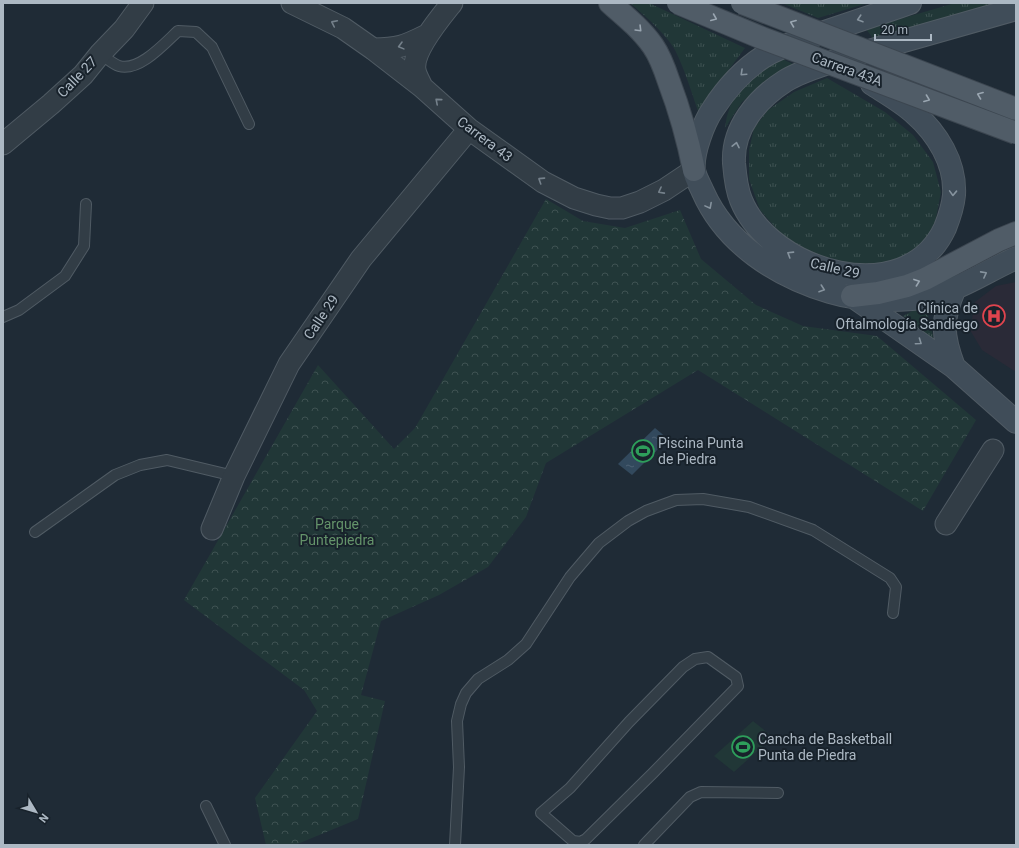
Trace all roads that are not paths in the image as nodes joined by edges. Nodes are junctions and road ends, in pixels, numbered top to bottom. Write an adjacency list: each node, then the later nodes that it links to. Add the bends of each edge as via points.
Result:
1 (144, 3): 11 (street, Calle 27, via 124,30)
2 (292, 3): 10 (street, Carrera 43, one-way to 2, via 343,28)
3 (452, 3): 9 (street)
4 (610, 3): 19 (main road, one-way to 19, via 643,33 654,48 677,102)
5 (678, 3): 12 (main road, Carrera 43A, one-way to 12, bridge)
6 (742, 3): 14 (main road, Carrera 43A, one-way to 6, bridge)
7 (910, 3): 19 (main road, Calle 29, one-way to 19, via 785,46 751,66 730,86 707,118 696,152)
8 (1016, 9): 12 (main road, Calle 29, one-way to 8, bridge, via 914,113 934,134 947,155 952,175 954,195 949,218 940,239 913,264 876,276 847,274 799,259 780,247 750,217 740,199 734,155 738,134 746,118 757,104 786,81 809,69)
9 (427, 35): 10 (street, one-way to 10, via 408,45 391,49); 13 (street, via 415,63 415,71)
10 (373, 49): 13 (street, Carrera 43)
11 (100, 54): 15 (lane, via 119,66 132,66 150,57 178,31 196,32 212,47); 18 (street, Calle 27, via 67,90)
12 (851, 71): 17 (main road, Carrera 43A, one-way to 17, bridge)
13 (422, 87): 16 (street, Carrera 43, one-way to 13)
14 (1016, 109)
15 (249, 124)
16 (469, 129): 19 (street, Carrera 43, one-way to 16, via 640,202 622,208 610,208 574,198 543,182); 29 (street, Calle 29, via 361,259 289,364)
17 (1016, 133)
18 (3, 144)
19 (694, 170): 24 (main road, Calle 29, one-way to 24, via 713,213 734,238 752,254 800,282)
20 (86, 204): 25 (lane, via 84,246 65,276 19,310)
21 (1016, 233): 24 (main road, one-way to 21, via 907,286)
22 (1016, 258): 23 (main road, Calle 29, one-way to 22)
23 (955, 288): 24 (main road, Calle 29, via 914,299 874,300); 26 (main road, via 948,302 944,327)
24 (852, 296): 26 (main road, one-way to 26)
25 (3, 317)
26 (954, 367): 27 (main road)
27 (1016, 422)
28 (993, 450): 30 (street)
29 (234, 476): 31 (street, Calle 29); 32 (lane, via 167,460 140,465 115,475)
30 (946, 524)
31 (212, 529)
32 (35, 532)
33 (893, 613): 38 (lane, via 896,587 890,578 813,530 749,507 703,498 676,500 646,511 599,543 570,576 526,644 508,660 478,679 466,693 457,721 459,767)
34 (736, 677): 34 (lane, via 708,657 695,659 683,667 570,788 542,813 573,841 581,842 586,839 726,699 738,686)
35 (778, 793): 39 (lane, via 701,792 690,797)
36 (206, 806): 37 (lane)
37 (224, 845)
38 (455, 845)
39 (644, 845)

